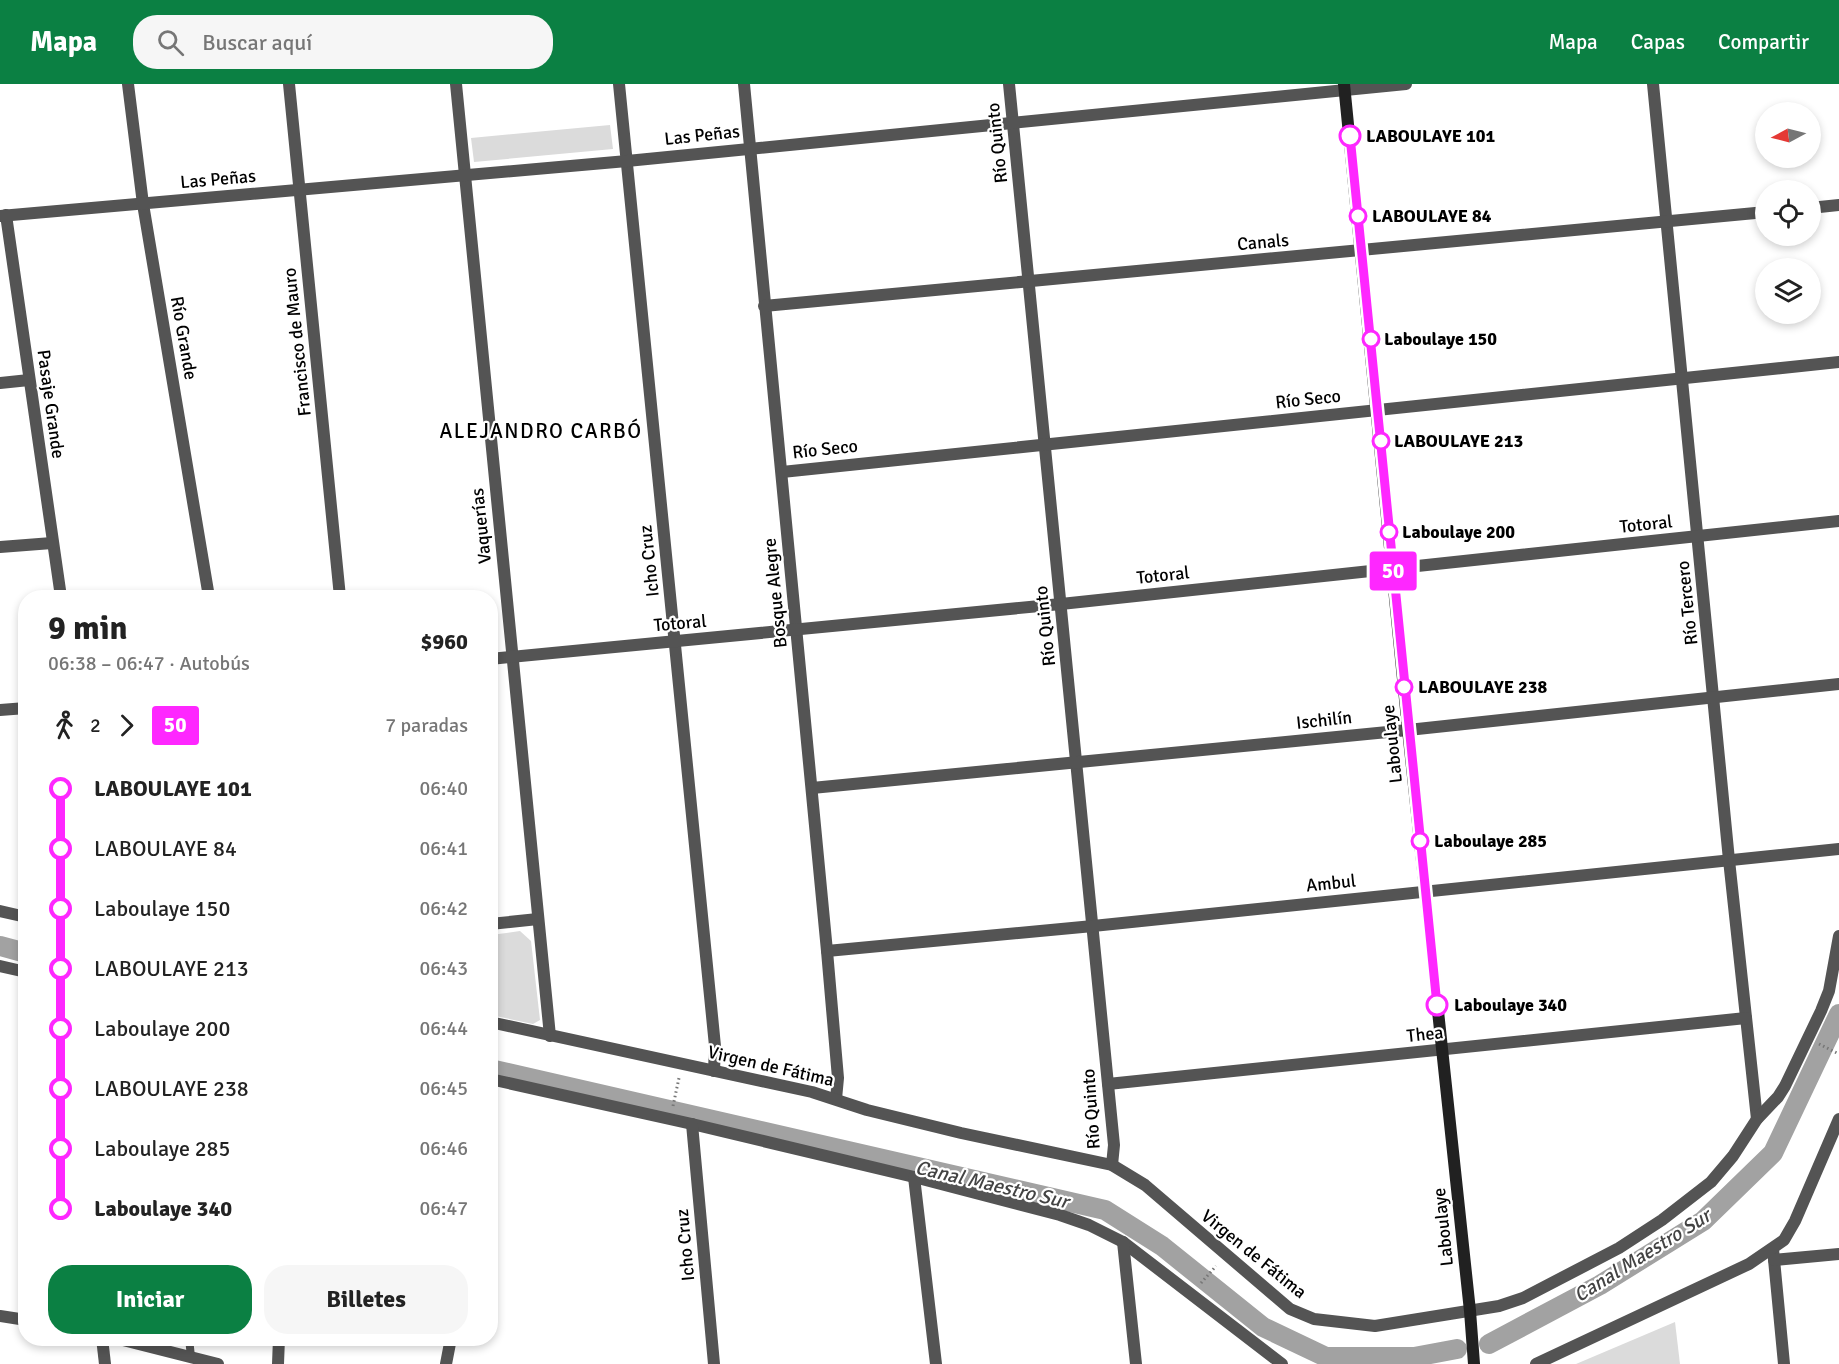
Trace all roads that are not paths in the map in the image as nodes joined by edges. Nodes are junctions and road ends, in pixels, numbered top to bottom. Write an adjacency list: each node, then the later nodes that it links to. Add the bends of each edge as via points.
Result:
1 (128, 84): 15 (street, Río Grande)
2 (290, 84): 14 (street, Francisco de Mauro)
3 (456, 84): 13 (street, Vaquerías)
4 (619, 84): 12 (street, Icho Cruz)
5 (744, 84): 11 (street, Bosque Alegre)
6 (1009, 84): 10 (street, Río Quinto)
7 (1406, 84): 9 (street, Las Peñas)
8 (1653, 84): 20 (street, Río Tercero)
9 (1345, 87): 10 (street, Las Peñas); 21 (main road, Laboulaye)
10 (1013, 122): 11 (street, Las Peñas); 22 (street, Río Quinto)
11 (750, 148): 12 (street, Las Peñas); 23 (street, Bosque Alegre)
12 (627, 161): 13 (street, Las Peñas); 41 (street, Icho Cruz)
13 (465, 175): 14 (street, Las Peñas); 42 (street, Vaquerías)
14 (300, 190): 15 (street, Las Peñas); 38 (street, Francisco de Mauro)
15 (143, 204): 19 (street, Las Peñas); 37 (street, Río Grande)
16 (1839, 204): 17 (street)
17 (1821, 206)
18 (1755, 213): 20 (street, Canals)
19 (3, 216): 26 (street, Pasaje Grande)
20 (1667, 223): 21 (street, Canals); 25 (street, Río Tercero)
21 (1362, 251): 22 (street, Canals); 28 (main road, Laboulaye)
22 (1029, 283): 23 (street, Canals); 29 (street, Río Quinto)
23 (764, 306): 30 (street, Bosque Alegre)
24 (1839, 362): 25 (street, Río Seco)
25 (1682, 379): 28 (street, Río Seco); 32 (street, Río Tercero)
26 (29, 380): 27 (street); 33 (street, Pasaje Grande)
27 (0, 383)
28 (1378, 410): 29 (street, Río Seco); 35 (main road, Laboulaye)
29 (1045, 444): 30 (street, Río Seco); 39 (street, Río Quinto)
30 (782, 472): 40 (street, Bosque Alegre)
31 (1839, 521): 32 (street, Totoral)
32 (1698, 536): 35 (street, Totoral); 45 (street, Río Tercero)
33 (52, 543): 34 (street); 36 (street, Pasaje Grande)
34 (0, 547)
35 (1392, 568): 39 (street, Totoral); 48 (main road, Laboulaye)
36 (60, 590)
37 (208, 590)
38 (339, 590)
39 (1061, 604): 40 (street, Totoral); 49 (street, Río Quinto)
40 (797, 630): 41 (street, Totoral); 50 (street, Bosque Alegre)
41 (675, 642): 42 (street, Totoral); 67 (street, Icho Cruz, via 716,1046)
42 (512, 657): 43 (street, Totoral); 56 (street, Vaquerías)
43 (498, 658)
44 (1839, 684): 45 (street, Ischilín)
45 (1714, 698): 48 (street, Ischilín); 52 (street, Río Tercero)
46 (18, 709): 47 (street)
47 (0, 710)
48 (1408, 730): 49 (street, Ischilín); 53 (main road, Laboulaye)
49 (1076, 762): 50 (street, Ischilín); 58 (street, Río Quinto)
50 (812, 788): 60 (street, Bosque Alegre)
51 (1839, 849): 52 (street, Ambul)
52 (1729, 860): 53 (street, Ambul); 63 (street, Río Tercero)
53 (1425, 892): 58 (street, Ambul); 66 (main road, Laboulaye)
54 (0, 911): 55 (street)
55 (18, 915)
56 (538, 919): 57 (street); 65 (street, Vaquerías)
57 (498, 923)
58 (1093, 926): 60 (street, Ambul); 69 (street, Río Quinto)
59 (1839, 936): 71 (street, Virgen de Fátima, via 1828,991 1808,1039 1778,1097)
60 (827, 951): 70 (street, Bosque Alegre, via 838,1078)
61 (0, 966): 62 (street)
62 (18, 970)
63 (1746, 1018): 66 (street, Thea); 71 (street, Río Tercero)
64 (498, 1024): 65 (street, Virgen de Fátima)
65 (550, 1036): 67 (street, Virgen de Fátima)
66 (1442, 1050): 69 (street, Thea); 79 (main road, Laboulaye)
67 (714, 1071): 70 (street, Virgen de Fátima)
68 (498, 1083): 73 (street)
69 (1108, 1084): 74 (street, Río Quinto)
70 (836, 1099): 74 (street, Virgen de Fátima, via 961,1133)
71 (1757, 1119): 79 (street, Virgen de Fátima, via 1711,1182 1662,1220 1619,1248 1523,1298)
72 (1839, 1119): 78 (street, via 1795,1221)
73 (692, 1124): 75 (street); 92 (street, Icho Cruz)
74 (1112, 1165): 79 (street, Virgen de Fátima, via 1145,1185 1290,1309 1314,1319 1375,1326)
75 (914, 1177): 76 (street, via 1060,1215); 93 (street)
76 (1123, 1242): 94 (street); 95 (street)
77 (1839, 1254): 78 (street)
78 (1773, 1255): 97 (street); 98 (street)
79 (1470, 1311): 96 (main road, Laboulaye)
80 (0, 1316): 81 (street)
81 (18, 1319)
82 (103, 1346): 88 (street)
83 (147, 1346): 87 (street)
84 (190, 1346): 87 (lane)
85 (279, 1346): 90 (street)
86 (449, 1346): 91 (street)
87 (191, 1357): 89 (street)
88 (105, 1364)
89 (218, 1364)
90 (278, 1364)
91 (446, 1364)
92 (714, 1364)
93 (936, 1364)
94 (1136, 1364)
95 (1282, 1364)
96 (1474, 1364)
97 (1536, 1364)
98 (1784, 1364)

